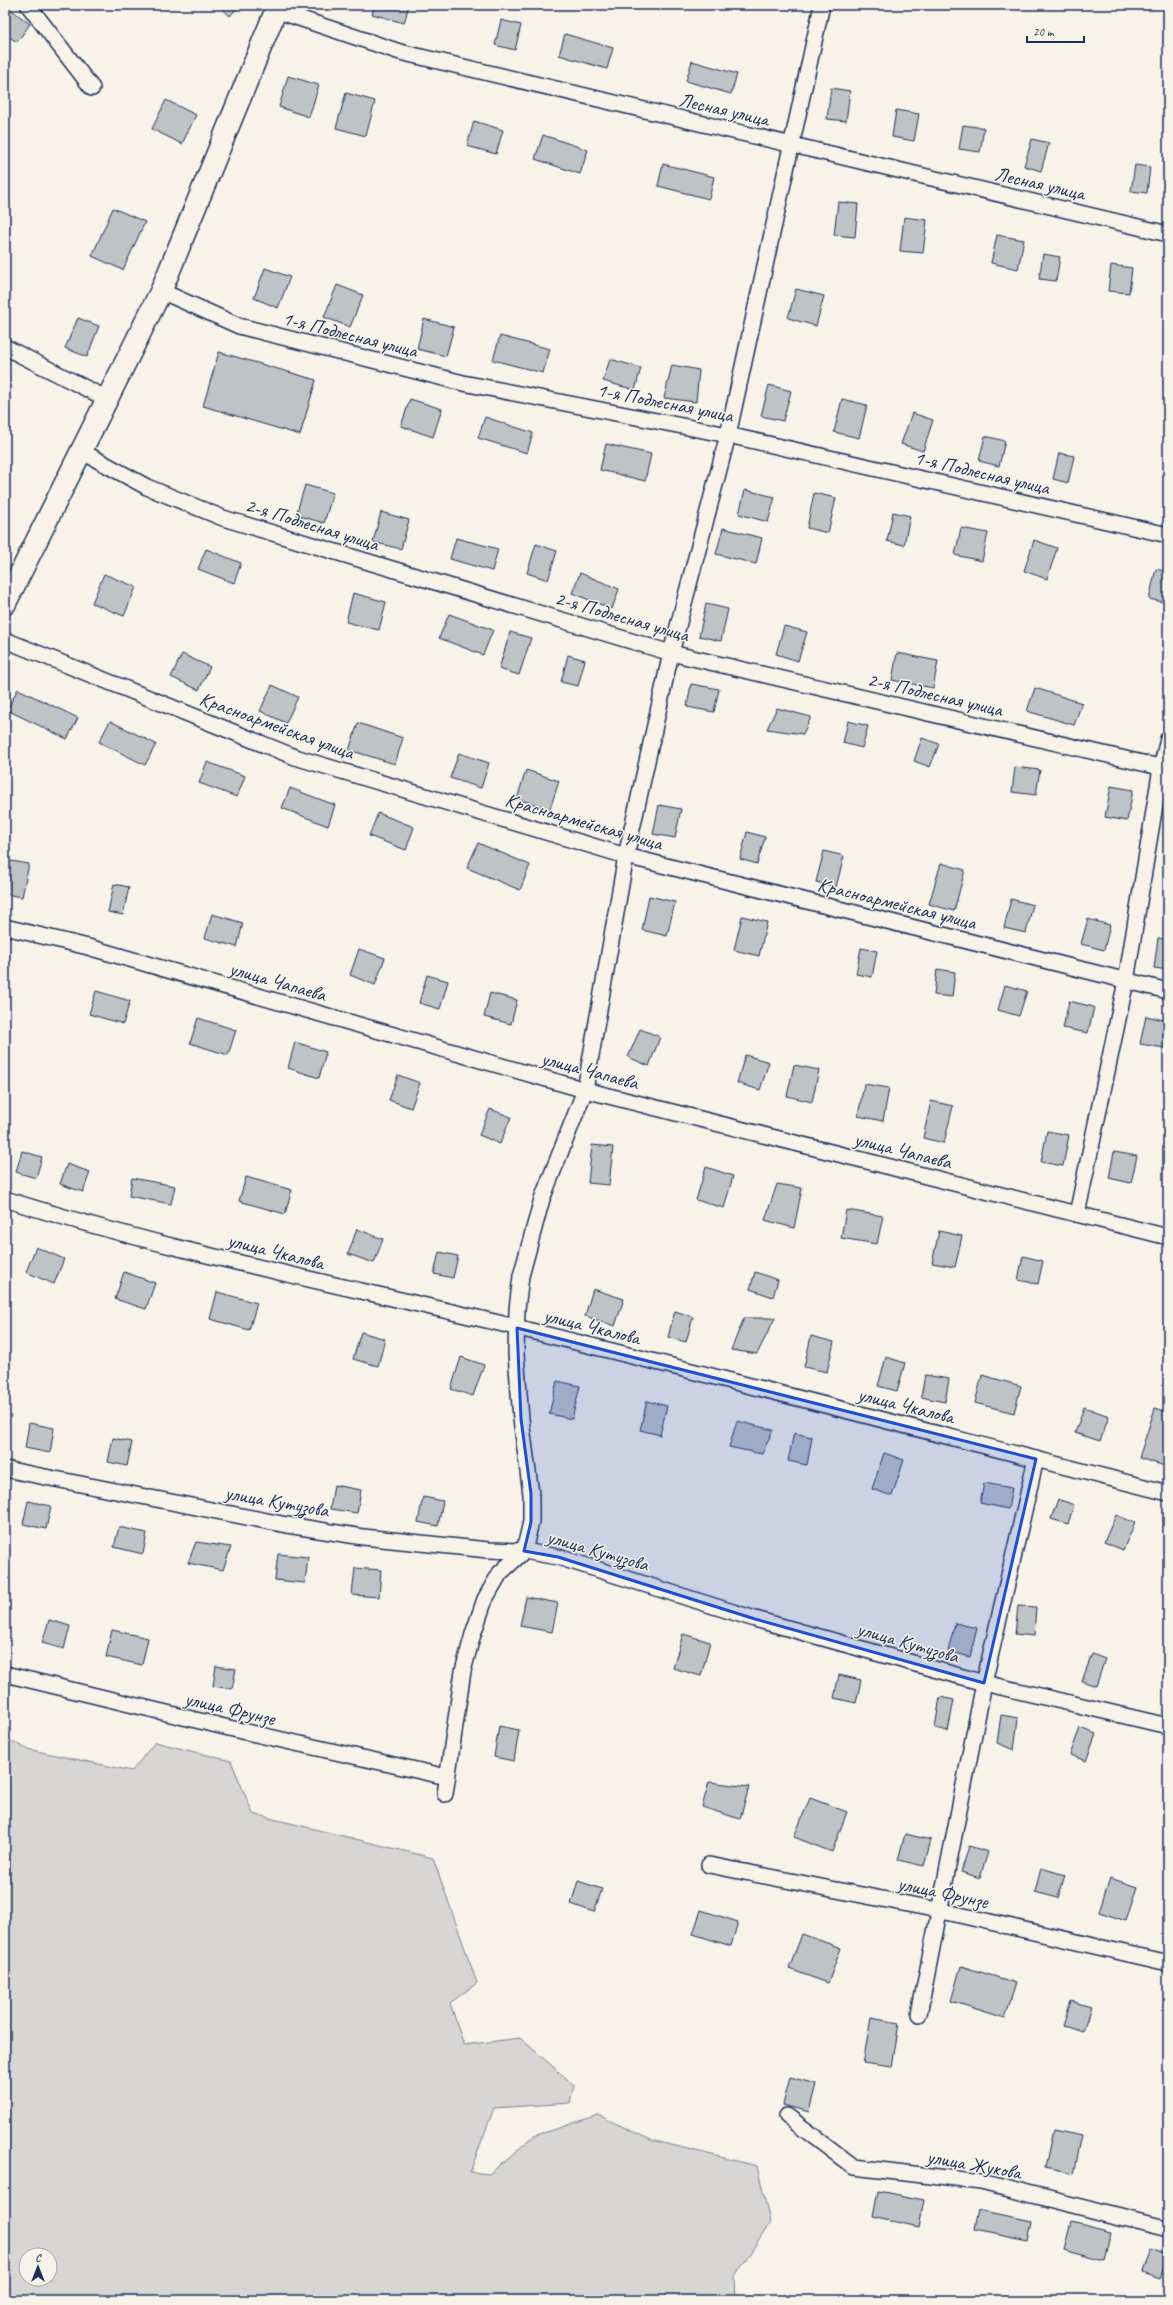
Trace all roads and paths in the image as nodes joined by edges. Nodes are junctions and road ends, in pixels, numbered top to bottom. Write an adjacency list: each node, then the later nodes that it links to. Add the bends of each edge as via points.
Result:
1 (28, 5): 4 (street)
2 (822, 5): 5 (street)
3 (277, 8): 5 (street, Лесная улица, via 400,52); 7 (street)
4 (92, 88)
5 (791, 145): 6 (street, Лесная улица); 10 (street)
6 (1168, 234)
7 (161, 291): 9 (street); 10 (street, 1-я Подлесная улица, via 239,326 463,384)
8 (5, 347): 9 (street)
9 (108, 399): 11 (street)
10 (728, 435): 12 (street, 1-я Подлесная улица); 15 (street)
11 (82, 451): 13 (street); 15 (street, 2-я Подлесная улица, via 148,488 223,518)
12 (1168, 535)
13 (5, 604)
14 (5, 640): 18 (street, Красноармейская улица, via 294,757)
15 (671, 652): 17 (street, 2-я Подлесная улица); 18 (street)
16 (1168, 739): 17 (street)
17 (1165, 768): 20 (street)
18 (626, 856): 20 (street, Красноармейская улица); 22 (street)
19 (5, 926): 22 (street, улица Чапаева, via 88,947)
20 (1126, 981): 21 (street, Красноармейская улица); 24 (street)
21 (1168, 991)
22 (585, 1090): 24 (street, улица Чапаева); 26 (street, via 542,1199 529,1243 521,1276)
23 (5, 1199): 26 (street, улица Чкалова, via 73,1221 346,1289)
24 (1076, 1214): 25 (street, улица Чапаева)
25 (1168, 1237)
26 (517, 1328): 27 (street, улица Чкалова); 30 (street, via 516,1354 531,1522)
27 (1036, 1459): 29 (street, улица Чкалова); 32 (street)
28 (5, 1469): 30 (street, улица Кутузова, via 287,1525 363,1537 488,1550)
29 (1168, 1493)
30 (524, 1551): 32 (street, улица Кутузова, via 558,1557 755,1619); 34 (street, via 500,1573 485,1599 462,1671)
31 (5, 1674): 34 (street, улица Фрунзе)
32 (984, 1683): 33 (street, улица Кутузова); 37 (street)
33 (1168, 1726)
34 (447, 1777): 35 (street)
35 (444, 1794)
36 (709, 1865): 37 (street, улица Фрунзе)
37 (938, 1910): 38 (street, улица Фрунзе); 39 (street)
38 (1168, 1963)
39 (919, 2014)
40 (788, 2116): 41 (street, улица Жукова, via 854,2167 982,2182)
41 (1168, 2229)

